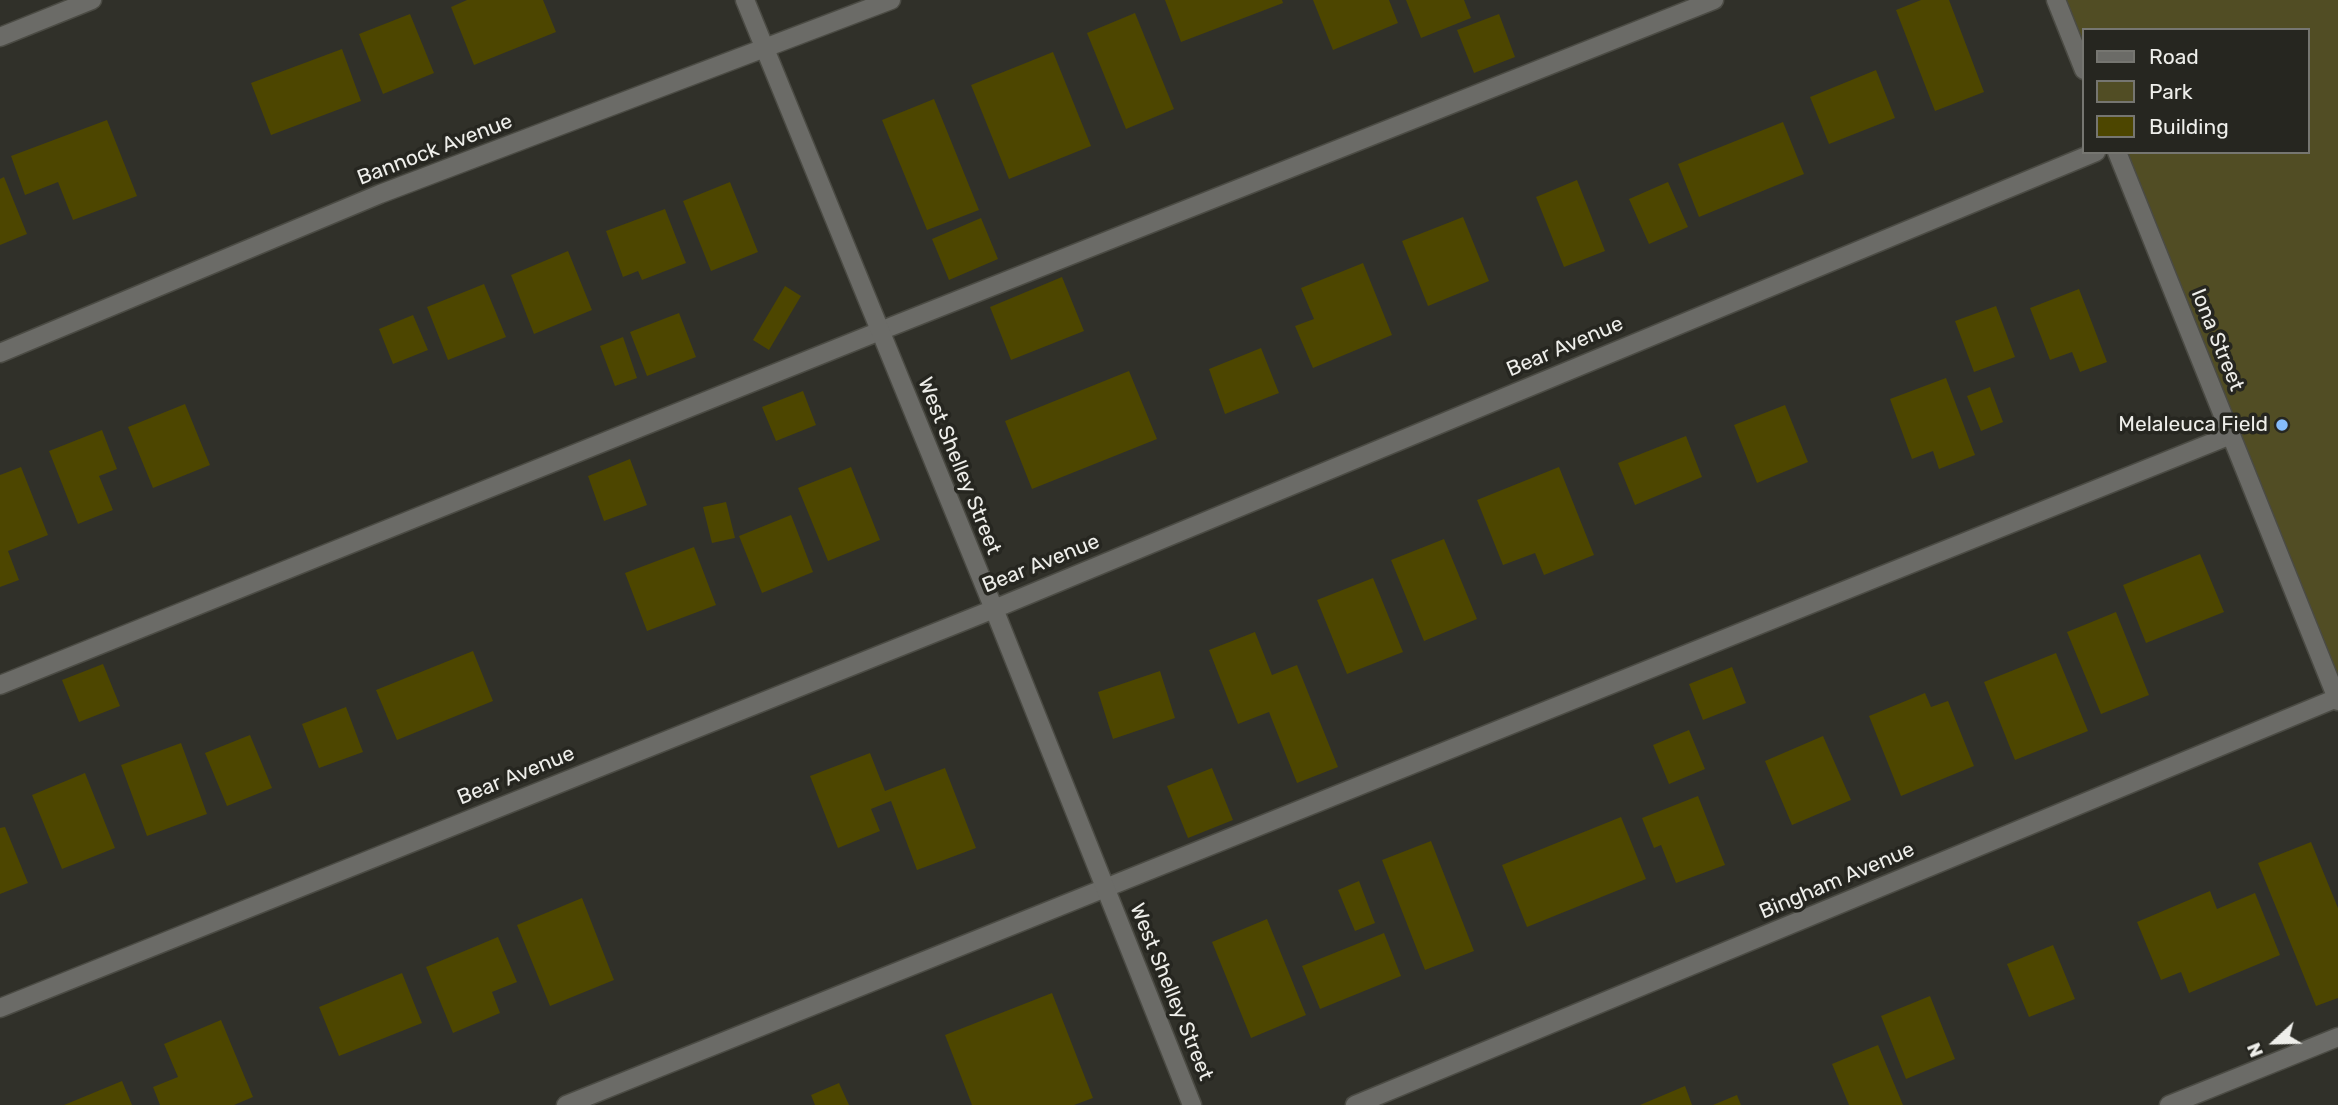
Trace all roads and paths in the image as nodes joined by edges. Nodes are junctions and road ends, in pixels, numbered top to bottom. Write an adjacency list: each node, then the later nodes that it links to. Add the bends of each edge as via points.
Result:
1 (92, 0): 6 (street)
2 (745, 0): 7 (street, West Shelley Street)
3 (891, 0): 7 (street, Bannock Avenue)
4 (1714, 0): 11 (street)
5 (2056, 0): 8 (street)
6 (0, 37)
7 (765, 49): 11 (street, West Shelley Street); 12 (street, Bannock Avenue, via 380,194)
8 (2082, 65)
9 (2091, 154): 14 (street, Bear Avenue)
10 (2119, 154): 13 (street, Iona Street)
11 (880, 331): 14 (street, West Shelley Street); 15 (street)
12 (0, 353)
13 (2231, 435): 16 (street, Iona Street); 17 (street)
14 (993, 609): 17 (street, West Shelley Street); 18 (street, Bear Avenue)
15 (0, 685)
16 (2337, 700): 22 (street, Bingham Avenue)
17 (1104, 887): 20 (street); 21 (street, West Shelley Street)
18 (0, 1007)
19 (2338, 1037): 23 (street)
20 (566, 1105)
21 (1192, 1105)
22 (1355, 1105)
23 (2169, 1105)

